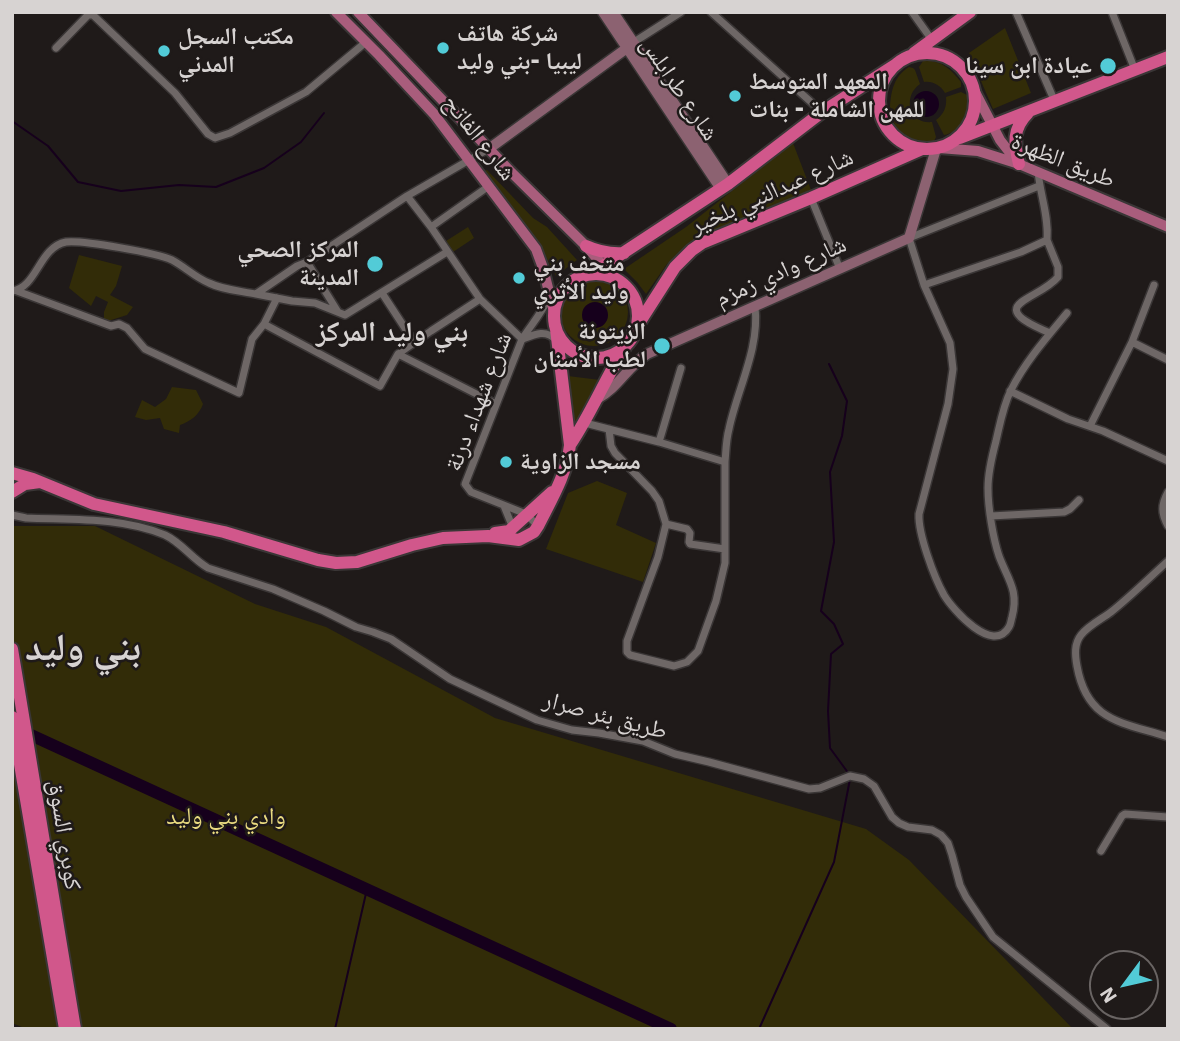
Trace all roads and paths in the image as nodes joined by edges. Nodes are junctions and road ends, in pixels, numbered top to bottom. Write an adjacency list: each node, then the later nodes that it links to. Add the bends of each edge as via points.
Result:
1 (336, 12): 13 (main road, شارع الفاتح)
2 (358, 12): 21 (main road, شارع الفاتح)
3 (603, 12): 14 (main road, شارع طرابلس)
4 (613, 12): 14 (main road, شارع طرابلس)
5 (681, 12): 14 (street)
6 (711, 12): 25 (street)
7 (912, 12): 12 (street)
8 (970, 12): 12 (highway)
9 (1016, 12): 23 (street)
10 (1112, 12): 19 (street)
11 (89, 13): 13 (street, via 175,93 215,138 306,92); 15 (street)
12 (932, 40): 17 (highway)
13 (366, 42): 22 (main road, شارع الفاتح)
14 (630, 45): 28 (main road); 35 (main road, شارع طرابلس)
15 (56, 48)
16 (1168, 57): 19 (highway)
17 (909, 58): 18 (highway); 20 (highway, via 927,53 946,57 962,69)
18 (895, 65): 25 (highway); 30 (highway, via 880,90 883,119 901,142)
19 (1135, 70): 23 (highway)
20 (972, 86): 26 (main road); 27 (highway, via 972,117)
21 (435, 90): 22 (main road); 28 (main road, شارع الفاتح)
22 (422, 100): 31 (main road, شارع الفاتح)
23 (1055, 103): 24 (highway)
24 (1028, 112): 26 (highway); 32 (highway, via 1014,138)
25 (822, 113): 35 (highway)
26 (992, 126): 27 (highway); 32 (main road)
27 (953, 141): 29 (highway)
28 (490, 148): 31 (street); 43 (main road, شارع الفاتح)
29 (937, 148): 30 (highway); 32 (main road, طريق الظهرة, via 978,151); 41 (main road)
30 (922, 149): 38 (highway, شارع عبدالنبي بلخير)
31 (469, 160): 34 (main road, شارع الفاتح); 37 (street)
32 (1019, 164): 33 (main road, طريق الظهرة)
33 (1038, 171): 36 (street); 40 (main road, طريق الظهرة)
34 (489, 186): 39 (street); 56 (main road, شارع الفاتح, via 536,249)
35 (724, 186): 45 (highway)
36 (1040, 186): 41 (street); 42 (street)
37 (407, 196): 39 (street); 46 (street)
38 (811, 198): 48 (street); 65 (highway, شارع عبدالنبي بلخير, via 692,250 675,267)
39 (431, 227): 44 (street)
40 (1168, 227)
41 (909, 238): 48 (main road, شارع وادي زمزم); 51 (street)
42 (1047, 240): 51 (street); 66 (street, via 1058,277 1017,307 1027,323)
43 (586, 246): 45 (highway); 47 (main road, شارع الفاتح)
44 (447, 252): 54 (street); 58 (street)
45 (624, 253): 47 (highway)
46 (307, 262): 55 (street); 60 (street)
47 (605, 266): 49 (highway); 50 (main road, شارع الفاتح)
48 (840, 269): 59 (main road, شارع وادي زمزم)
49 (591, 274): 50 (highway); 61 (highway, via 567,285)
50 (614, 278): 65 (highway, via 635,303)
51 (924, 285): 94 (street, via 950,343 953,369 919,523 944,595 963,617 993,637 1009,628 1015,604)
52 (1154, 285): 70 (street)
53 (15, 291): 55 (street, via 29,281 48,252 68,242 146,253 171,260 209,284); 63 (street, via 111,326 119,324 145,349 239,393 252,339)
54 (382, 293): 60 (street, via 345,315); 68 (street)
55 (256, 294): 57 (street)
56 (550, 295): 61 (main road, شارع الفاتح); 67 (street, شارع شهداء درنة)
57 (277, 298): 60 (street, via 316,303); 63 (street)
58 (480, 299): 67 (street); 68 (street)
59 (755, 307): 76 (main road, شارع وادي زمزم, via 647,354 609,393); 84 (street, via 754,335)
60 (338, 312)
61 (554, 312): 64 (highway)
62 (1067, 313): 66 (street)
63 (264, 324): 72 (street, via 380,386)
64 (556, 329): 69 (highway); 71 (highway, via 570,349 584,356 608,356)
65 (634, 331): 71 (highway)
66 (1050, 333): 75 (street)
67 (522, 339): 69 (street, via 544,332); 77 (street, شارع شهداء درنة)
68 (414, 342): 72 (street)
69 (558, 342): 82 (highway)
70 (1132, 342): 73 (street); 79 (street)
71 (627, 344): 76 (highway)
72 (398, 354): 77 (street)
73 (1168, 360)
74 (681, 368): 81 (street)
75 (1010, 391): 79 (street); 94 (street, via 990,472)
76 (597, 399): 78 (highway)
77 (496, 404): 91 (street, شارع شهداء درنة, via 465,484 471,492)
78 (585, 423): 80 (street); 82 (highway)
79 (1090, 426): 83 (street)
80 (609, 429): 81 (street); 95 (street, via 615,453 652,491)
81 (659, 442): 84 (street)
82 (570, 445): 87 (highway)
83 (1168, 461)
84 (725, 462): 99 (street)
85 (12, 473): 86 (highway)
86 (40, 482): 88 (highway); 98 (highway, via 94,504 224,531 336,563 357,562 443,538)
87 (559, 485): 92 (highway); 96 (highway)
88 (12, 492)
89 (1168, 492): 97 (street, via 1162,509)
90 (1079, 500): 94 (street, via 1064,512)
91 (504, 506): 92 (street); 98 (street)
92 (526, 514): 96 (street); 98 (highway)
93 (12, 515): 108 (street, طريق بئر صرار, via 115,522 164,535 208,568 273,589 391,639 450,679 537,720 643,741 674,754 802,788 820,788 850,776 864,779 899,823 932,830 948,843 960,885 993,937)
94 (991, 516)
95 (666, 524): 99 (street, via 687,529 690,544); 99 (street, via 627,642 630,655 674,666 693,657 719,590)
96 (538, 526): 98 (highway, via 530,535)
97 (1168, 526)
98 (514, 534)
99 (725, 549)
100 (1168, 561): 103 (street, via 1082,634 1075,654 1081,684 1097,708 1138,729)
101 (12, 649): 107 (highway, كوبري السوق)
102 (12, 717): 106 (highway, كوبري السوق)
103 (1168, 737)
104 (1168, 817): 105 (street, via 1125,814)
105 (1101, 851)
106 (65, 1029)
107 (75, 1029)
108 (1107, 1029)

